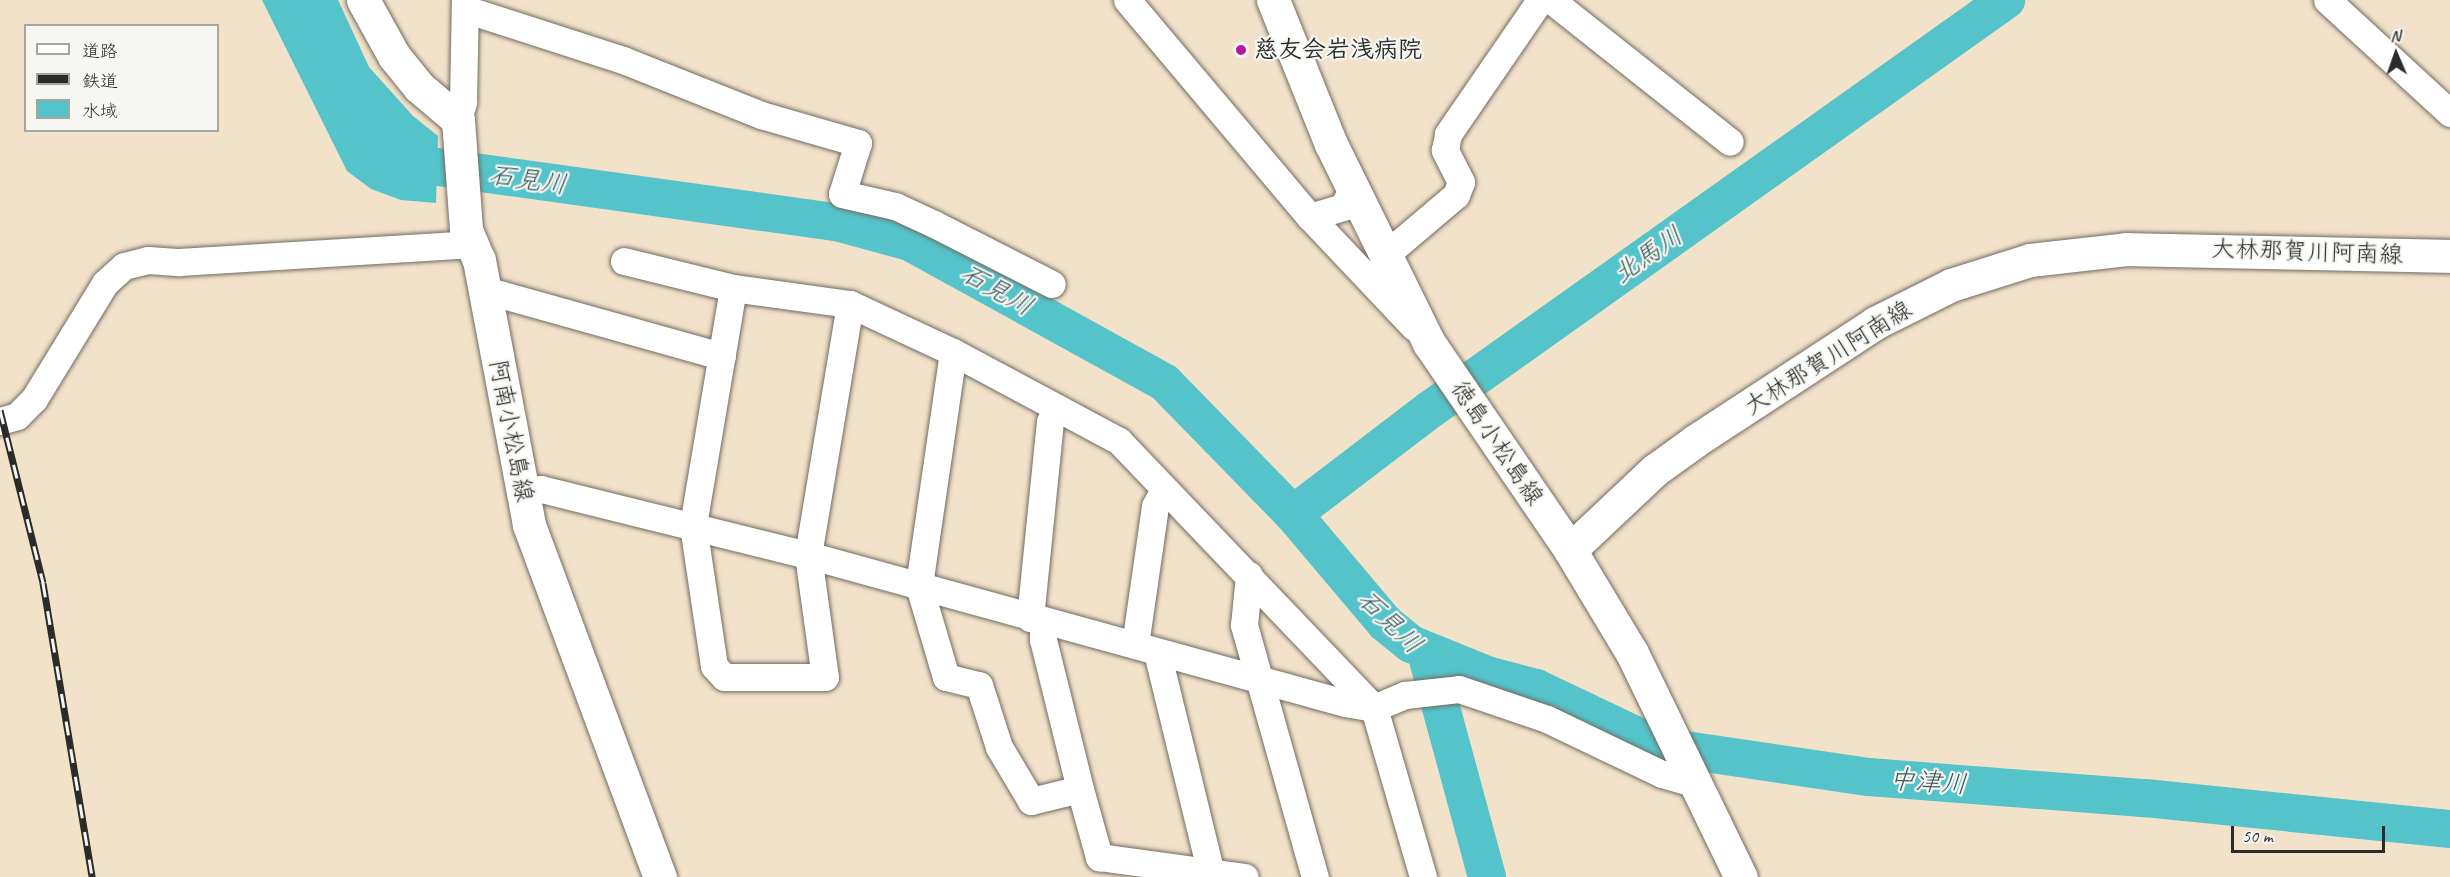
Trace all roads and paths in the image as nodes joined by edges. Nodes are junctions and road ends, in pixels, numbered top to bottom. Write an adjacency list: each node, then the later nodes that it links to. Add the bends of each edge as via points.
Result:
1 (363, 0): 9 (main road, via 394,56 419,87)
2 (1127, 0): 12 (street)
3 (1274, 0): 11 (main road, 徳島小松島線)
4 (1540, 0): 14 (street, via 1448,134 1445,150 1461,182 1456,195)
5 (1551, 0): 10 (street)
6 (2327, 0): 8 (street)
7 (465, 5): 9 (street); 17 (street, via 623,60 760,115 858,143 842,194 895,206)
8 (2450, 113)
9 (460, 126): 13 (main road, 阿南小松島線, via 466,230)
10 (1730, 142)
11 (1352, 189): 12 (street, via 1343,207); 14 (main road, 徳島小松島線)
12 (1310, 217): 21 (street)
13 (472, 244): 19 (main road, 阿南小松島線); 25 (street, via 180,262 148,260 124,266 105,283 30,405 17,416)
14 (1384, 256): 21 (main road, 徳島小松島線)
15 (2450, 256): 29 (main road, 大林那賀川阿南線, via 2126,249 2030,260 1951,285 1875,323 1695,441 1655,470)
16 (624, 261): 18 (street)
17 (1052, 284)
18 (733, 288): 20 (street); 23 (street)
19 (485, 291): 23 (street, via 495,290); 27 (main road, 阿南小松島線)
20 (850, 304): 22 (street); 30 (street)
21 (1429, 343): 29 (main road, 徳島小松島線)
22 (953, 352): 24 (street); 32 (street)
23 (722, 356): 28 (street)
24 (1056, 407): 26 (street, via 1119,441); 33 (street, via 1050,422)
25 (0, 422)
26 (1164, 490): 31 (street); 34 (street, via 1155,506)
27 (522, 491): 28 (street, via 541,489); 40 (main road, 阿南小松島線, via 529,525 578,664)
28 (693, 525): 30 (street); 30 (street, via 714,666 724,677 825,677)
29 (1570, 550): 37 (main road, 徳島小松島線, via 1632,653)
30 (808, 555): 32 (street)
31 (1249, 575): 35 (street, via 1244,625); 36 (street)
32 (919, 586): 33 (street); 38 (street, via 946,677 979,685 999,747 1030,801)
33 (1036, 620): 34 (street); 38 (street)
34 (1146, 649): 35 (street); 39 (street)
35 (1261, 681): 36 (street); 42 (street)
36 (1374, 708): 37 (street, via 1406,695 1436,691 1547,719 1662,774); 43 (street)
37 (1692, 773): 44 (main road, 徳島小松島線)
38 (1080, 789): 39 (street, via 1099,857)
39 (1212, 873): 41 (street)
40 (660, 877)
41 (1245, 877)
42 (1315, 877)
43 (1423, 877)
44 (1741, 877)

